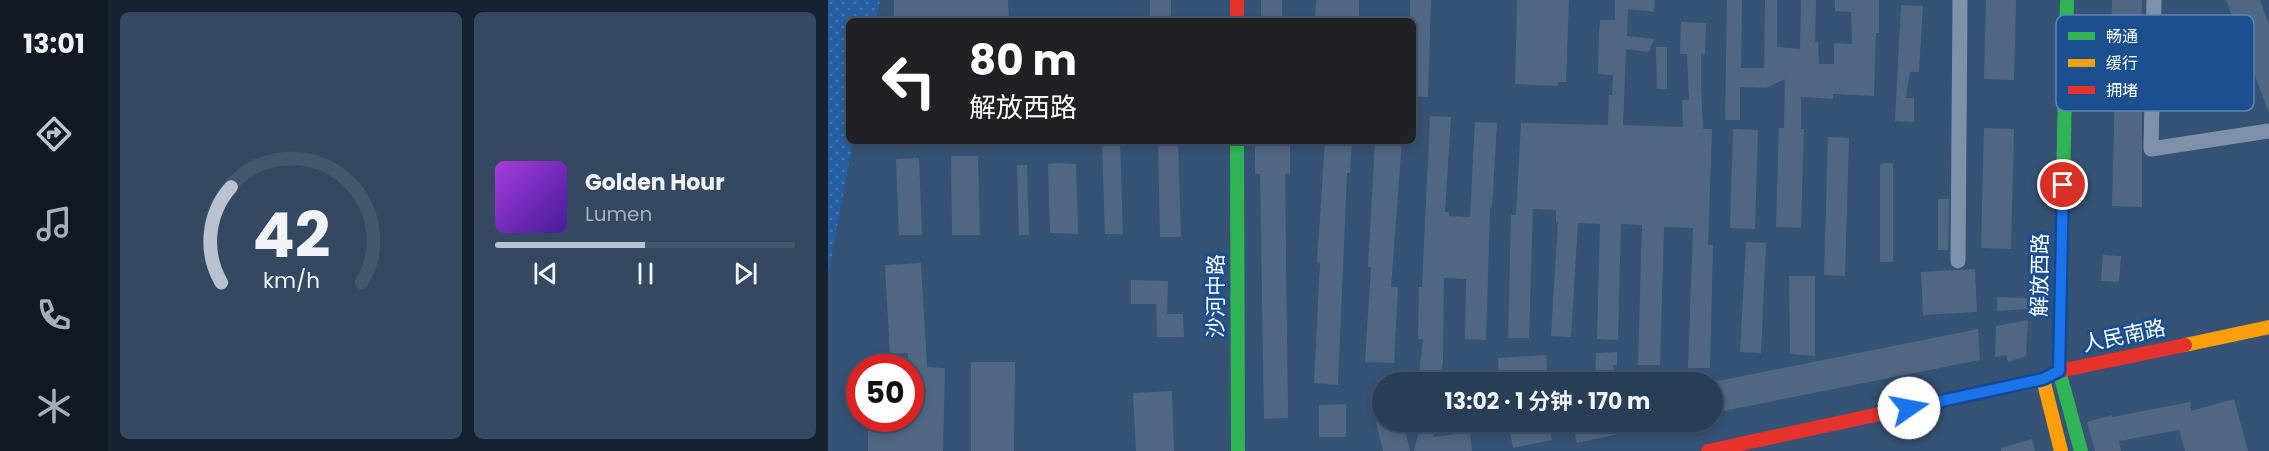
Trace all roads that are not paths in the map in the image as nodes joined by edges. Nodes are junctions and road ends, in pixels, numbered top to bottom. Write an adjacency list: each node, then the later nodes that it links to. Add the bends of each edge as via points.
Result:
1 (1237, 0): 7 (main road)
2 (1960, 0): 12 (street)
3 (2067, 0): 5 (main road, 解放西路)
4 (2154, 0): 6 (street)
5 (2067, 15)
6 (2154, 15)
7 (1237, 18)
8 (2065, 111): 14 (main road, 解放西路)
9 (2152, 111): 10 (street, via 2151,149)
10 (2269, 131)
11 (1238, 144): 16 (main road, 沙河中路)
12 (1958, 261)
13 (2269, 327): 14 (main road, 人民南路)
14 (2059, 371): 15 (main road, 人民南路); 19 (main road, 解放西路)
15 (2043, 379): 17 (main road, 人民南路); 18 (main road)
16 (1238, 451)
17 (1708, 451)
18 (2061, 451)
19 (2081, 451)

